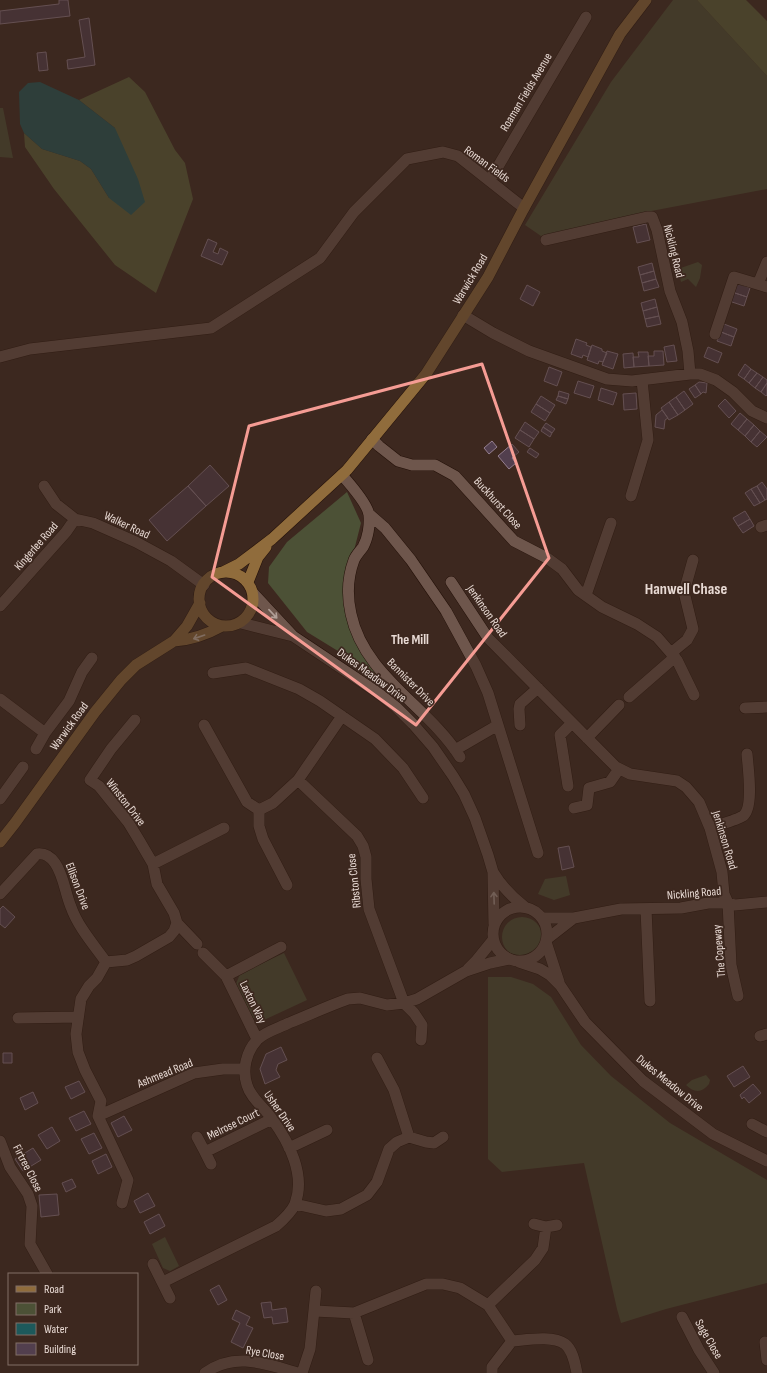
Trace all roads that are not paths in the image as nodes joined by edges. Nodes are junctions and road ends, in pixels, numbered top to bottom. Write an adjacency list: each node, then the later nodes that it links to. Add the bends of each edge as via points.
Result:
1 (646, 0): 4 (main road, Warwick Road, via 620,34)
2 (586, 17): 3 (street, Roaman Fields Avenue)
3 (490, 180): 4 (street, Roman Fields); 10 (street, Roman Fields, via 458,156 443,152 407,159 354,212 320,258 211,328 30,349)
4 (524, 208): 8 (main road, Warwick Road, via 488,277)
5 (546, 240): 11 (street, Nickling Road, via 652,217 670,291 682,322)
6 (767, 262): 7 (street)
7 (763, 286): 9 (street, via 734,277)
8 (463, 315): 12 (street, via 528,351 607,379); 14 (main road, Warwick Road, via 426,374)
9 (715, 334)
10 (0, 357)
11 (690, 374): 12 (street); 13 (street, via 700,374 716,380 752,411)
12 (642, 380): 17 (street, via 648,440)
13 (767, 418)
14 (372, 439): 15 (main road, Warwick Road); 28 (street, Buckhurst Close, via 398,461 412,465 435,465 455,476 514,541 562,569 578,590)
15 (342, 475): 18 (street, via 362,500); 21 (main road, Warwick Road)
16 (44, 486): 19 (street, Walker Road, via 56,504)
17 (631, 496)
18 (369, 514): 49 (street, via 385,528 411,560 446,611 488,692); 49 (street, Bannister Drive, via 368,533 349,576 350,613 364,647 375,665 437,727 457,754)
19 (75, 519): 26 (street, Walker Road, via 93,523 136,542); 30 (street, Kingerlee Road)
20 (611, 524): 28 (street)
21 (272, 539): 23 (main road, Warwick Road, via 239,564); 24 (main road, Warwick Road, via 258,557)
22 (693, 560): 35 (street, via 684,592 693,629)
23 (223, 572): 24 (main road, via 240,576); 26 (main road, via 216,574)
24 (248, 582): 27 (main road)
25 (451, 582): 38 (street, Jenkinson Road, via 488,638)
26 (204, 585): 29 (main road, via 199,597)
27 (253, 593): 31 (main road, via 252,610); 33 (street, Dukes Meadow Drive, one-way to 33)
28 (586, 595): 35 (street, Buckhurst Close, via 602,607 637,624 656,637)
29 (200, 603): 32 (main road, via 207,618); 34 (main road, Warwick Road, via 187,626)
30 (0, 606)
31 (241, 623): 32 (main road); 33 (street, Dukes Meadow Drive)
32 (222, 626): 34 (main road, Warwick Road, one-way to 34, via 199,637)
33 (293, 636): 68 (street, Dukes Meadow Drive, via 396,707 433,747 464,794)
34 (174, 641): 65 (main road, Warwick Road, via 136,665 121,680)
35 (673, 655): 39 (street, Buckhurst Close); 40 (street)
36 (92, 658): 51 (street, via 82,672 70,701)
37 (213, 673): 45 (street, via 246,668 299,689)
38 (538, 688): 47 (street, Jenkinson Road); 50 (street, via 520,704)
39 (694, 695)
40 (628, 697)
41 (0, 699): 51 (street)
42 (619, 706): 52 (street)
43 (767, 707): 44 (street)
44 (745, 708)
45 (342, 716): 57 (street); 59 (street, via 375,739 403,768)
46 (135, 720): 67 (street, Winston Drive, via 110,749 90,780 99,786 128,822)
47 (572, 723): 52 (street, Jenkinson Road); 58 (street, via 560,735)
48 (204, 725): 62 (street, via 247,802)
49 (498, 725): 66 (street)
50 (520, 725)
51 (45, 733): 53 (street)
52 (587, 738): 56 (street, Jenkinson Road)
53 (36, 749)
54 (747, 754): 64 (street, via 750,801 747,810 743,816)
55 (23, 767): 60 (street)
56 (619, 769): 61 (street, via 610,782 589,788 587,805); 64 (street, Jenkinson Road, via 630,774 677,781 699,802)
57 (298, 780): 62 (street, via 273,803); 91 (street, Ribston Close, via 357,836 363,846 366,856 369,909)
58 (568, 786)
59 (424, 798)
60 (0, 800)
61 (574, 808)
62 (259, 810): 69 (street, via 259,826 263,840)
63 (224, 828): 67 (street)
64 (710, 828): 72 (street, Jenkinson Road)
65 (0, 842)
66 (538, 853)
67 (153, 864): 77 (street, Winston Drive, via 157,884)
68 (493, 872): 73 (street, Dukes Meadow Drive, via 500,884); 78 (street, Dukes Meadow Drive, one-way to 68)
69 (287, 885)
70 (0, 894): 85 (street, Ellison Drive, via 37,854 49,856 56,864 77,919)
71 (767, 902): 72 (street, Nickling Road, via 735,905)
72 (728, 903): 74 (street, Nickling Road); 89 (street, The Copeway, via 731,965)
73 (525, 907): 75 (street, via 534,910); 78 (street, via 507,910)
74 (646, 909): 76 (street, Nickling Road, via 621,909); 90 (street)
75 (543, 918): 76 (street, Nickling Road); 80 (street, via 547,929)
76 (574, 918): 80 (street, Nickling Road)
77 (177, 923): 81 (street); 85 (street, via 169,937 136,956 127,960)
78 (494, 924): 79 (street)
79 (493, 940): 84 (street, via 499,952); 86 (street)
80 (547, 941): 84 (street, via 534,958 527,961); 88 (street, Dukes Meadow Drive)
81 (197, 944)
82 (281, 947): 87 (street, Laxton Way)
83 (203, 953): 87 (street, Laxton Way)
84 (514, 960): 86 (street, via 490,963); 88 (street, Dukes Meadow Drive, via 540,969)
85 (106, 962): 92 (street, via 81,999)
86 (466, 971): 91 (street, via 417,999)
87 (226, 976): 94 (street, Laxton Way)
88 (560, 985): 109 (street, Dukes Meadow Drive, via 585,1022 643,1081 712,1134)
89 (738, 996)
90 (650, 1001)
91 (404, 1003): 94 (street, via 387,1004 360,998 348,999); 95 (street, via 422,1025)
92 (78, 1017): 93 (street); 98 (street, via 78,1052 101,1101)
93 (18, 1018)
94 (257, 1039): 97 (street)
95 (421, 1040)
96 (377, 1058): 104 (street, via 394,1090)
97 (244, 1068): 98 (street, Ashmead Road, via 194,1073); 99 (street, Usher Drive, via 247,1086)
98 (98, 1116): 111 (street, via 128,1180)
99 (272, 1119): 107 (street, Usher Drive); 108 (street, Melrose Court)
100 (752, 1124): 102 (street)
101 (327, 1130): 107 (street)
102 (767, 1132)
103 (197, 1137): 108 (street, Melrose Court)
104 (409, 1137): 105 (street, via 434,1143); 112 (street, via 389,1149 377,1182 367,1195 341,1209 326,1211)
105 (443, 1137)
106 (0, 1142): 115 (street, Firtree Close, via 10,1167 28,1194 32,1206 30,1244)
107 (289, 1148): 112 (street, Usher Drive, via 299,1186)
108 (205, 1152): 110 (street, Melrose Court)
109 (767, 1161)
110 (211, 1164)
111 (122, 1203)
112 (295, 1204): 116 (street, Usher Drive, via 286,1219 276,1226)
113 (534, 1224): 119 (street, via 552,1226 542,1248 535,1260)
114 (153, 1264): 116 (street)
115 (47, 1273)
116 (163, 1282): 118 (street)
117 (316, 1291): 120 (street)
118 (170, 1298)
119 (488, 1304): 121 (street, via 460,1288 426,1284); 123 (street)
120 (315, 1311): 121 (street); 129 (street, via 310,1349)
121 (354, 1313): 125 (street)
122 (682, 1318): 132 (street, Sage Close)
123 (512, 1341): 130 (street, via 492,1367); 131 (street, via 552,1339 565,1344 572,1354)
124 (765, 1342): 126 (street)
125 (368, 1360)
126 (767, 1360)
127 (205, 1373): 128 (street, Rye Close, via 217,1365 232,1361 267,1364)
128 (298, 1373)
129 (302, 1373)
130 (492, 1373)
131 (577, 1373)
132 (714, 1373)

